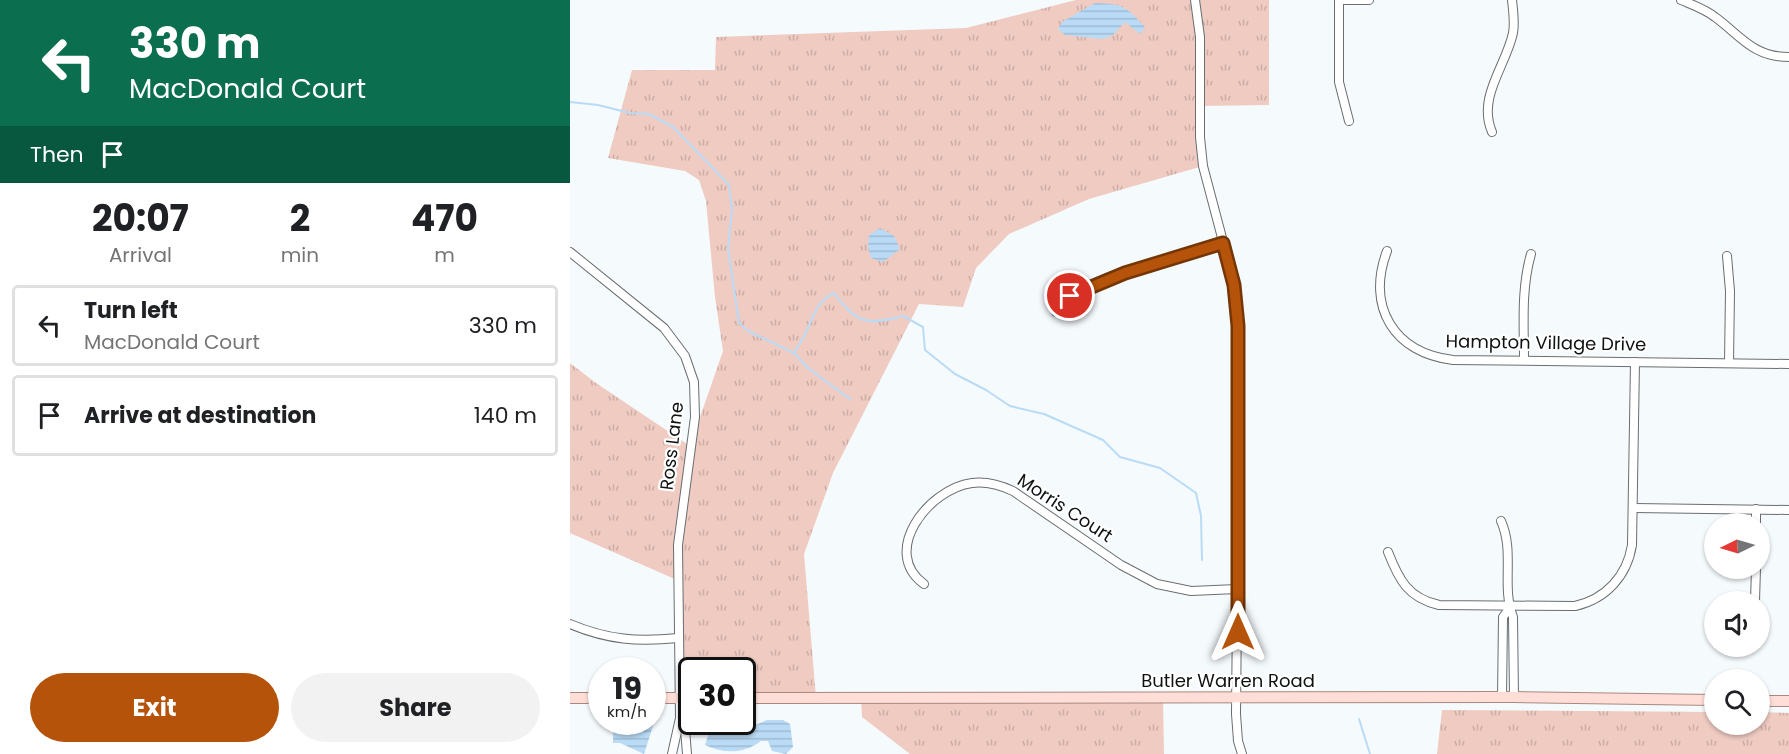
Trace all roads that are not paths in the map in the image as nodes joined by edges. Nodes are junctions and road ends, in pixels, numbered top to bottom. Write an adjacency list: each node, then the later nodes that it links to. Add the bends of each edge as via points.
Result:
1 (1195, 0): 9 (street, via 1200,37 1203,166)
2 (1339, 0): 3 (street); 7 (street, via 1339,82)
3 (1369, 0)
4 (1512, 0): 8 (street, via 1514,31 1498,69 1487,112)
5 (1681, 0): 6 (street, via 1715,16 1746,44 1763,53)
6 (1789, 57)
7 (1349, 121)
8 (1492, 132)
9 (1223, 243): 14 (street, via 1102,281 1070,296); 26 (street, via 1234,285 1238,326)
10 (1387, 251): 15 (street, Hampton Village Drive, via 1381,280 1383,309 1404,340 1436,357)
11 (570, 252): 29 (street, Ross Lane, via 664,328 691,371 694,417 678,545)
12 (1531, 254): 15 (street, via 1524,288)
13 (1726, 256): 17 (street)
14 (1056, 312)
15 (1524, 360): 16 (street, Hampton Village Drive)
16 (1635, 362): 17 (street, Hampton Village Drive); 19 (street)
17 (1730, 363): 18 (street, Hampton Village Drive)
18 (1789, 363)
19 (1634, 508): 20 (street); 27 (street, via 1628,562 1607,591 1575,606)
20 (1756, 509): 21 (street); 22 (street)
21 (1789, 510)
22 (1756, 513)
23 (1501, 521): 27 (street, via 1509,548)
24 (1388, 552): 27 (street, via 1403,584 1422,600 1451,607)
25 (924, 585): 26 (street, Morris Court, via 915,577 908,561 916,521 940,495 979,482 1013,491 1121,565 1157,584 1191,591)
26 (1237, 590): 31 (street)
27 (1509, 607): 32 (street, via 1503,617); 33 (street, via 1514,617)
28 (570, 624): 29 (street, via 621,639)
29 (678, 639): 30 (street, Ross Lane)
30 (678, 657)
31 (1237, 697): 32 (main road, Butler Warren Road); 36 (main road, Butler Warren Road); 44 (street)
32 (1502, 697): 33 (main road, Butler Warren Road)
33 (1515, 697): 37 (main road, Butler Warren Road)
34 (570, 698): 35 (main road)
35 (588, 698)
36 (756, 698)
37 (1704, 700)
38 (1770, 700): 39 (main road)
39 (1789, 701)
40 (678, 727): 42 (street)
41 (685, 735): 43 (street)
42 (672, 754)
43 (687, 754)
44 (1242, 754)

